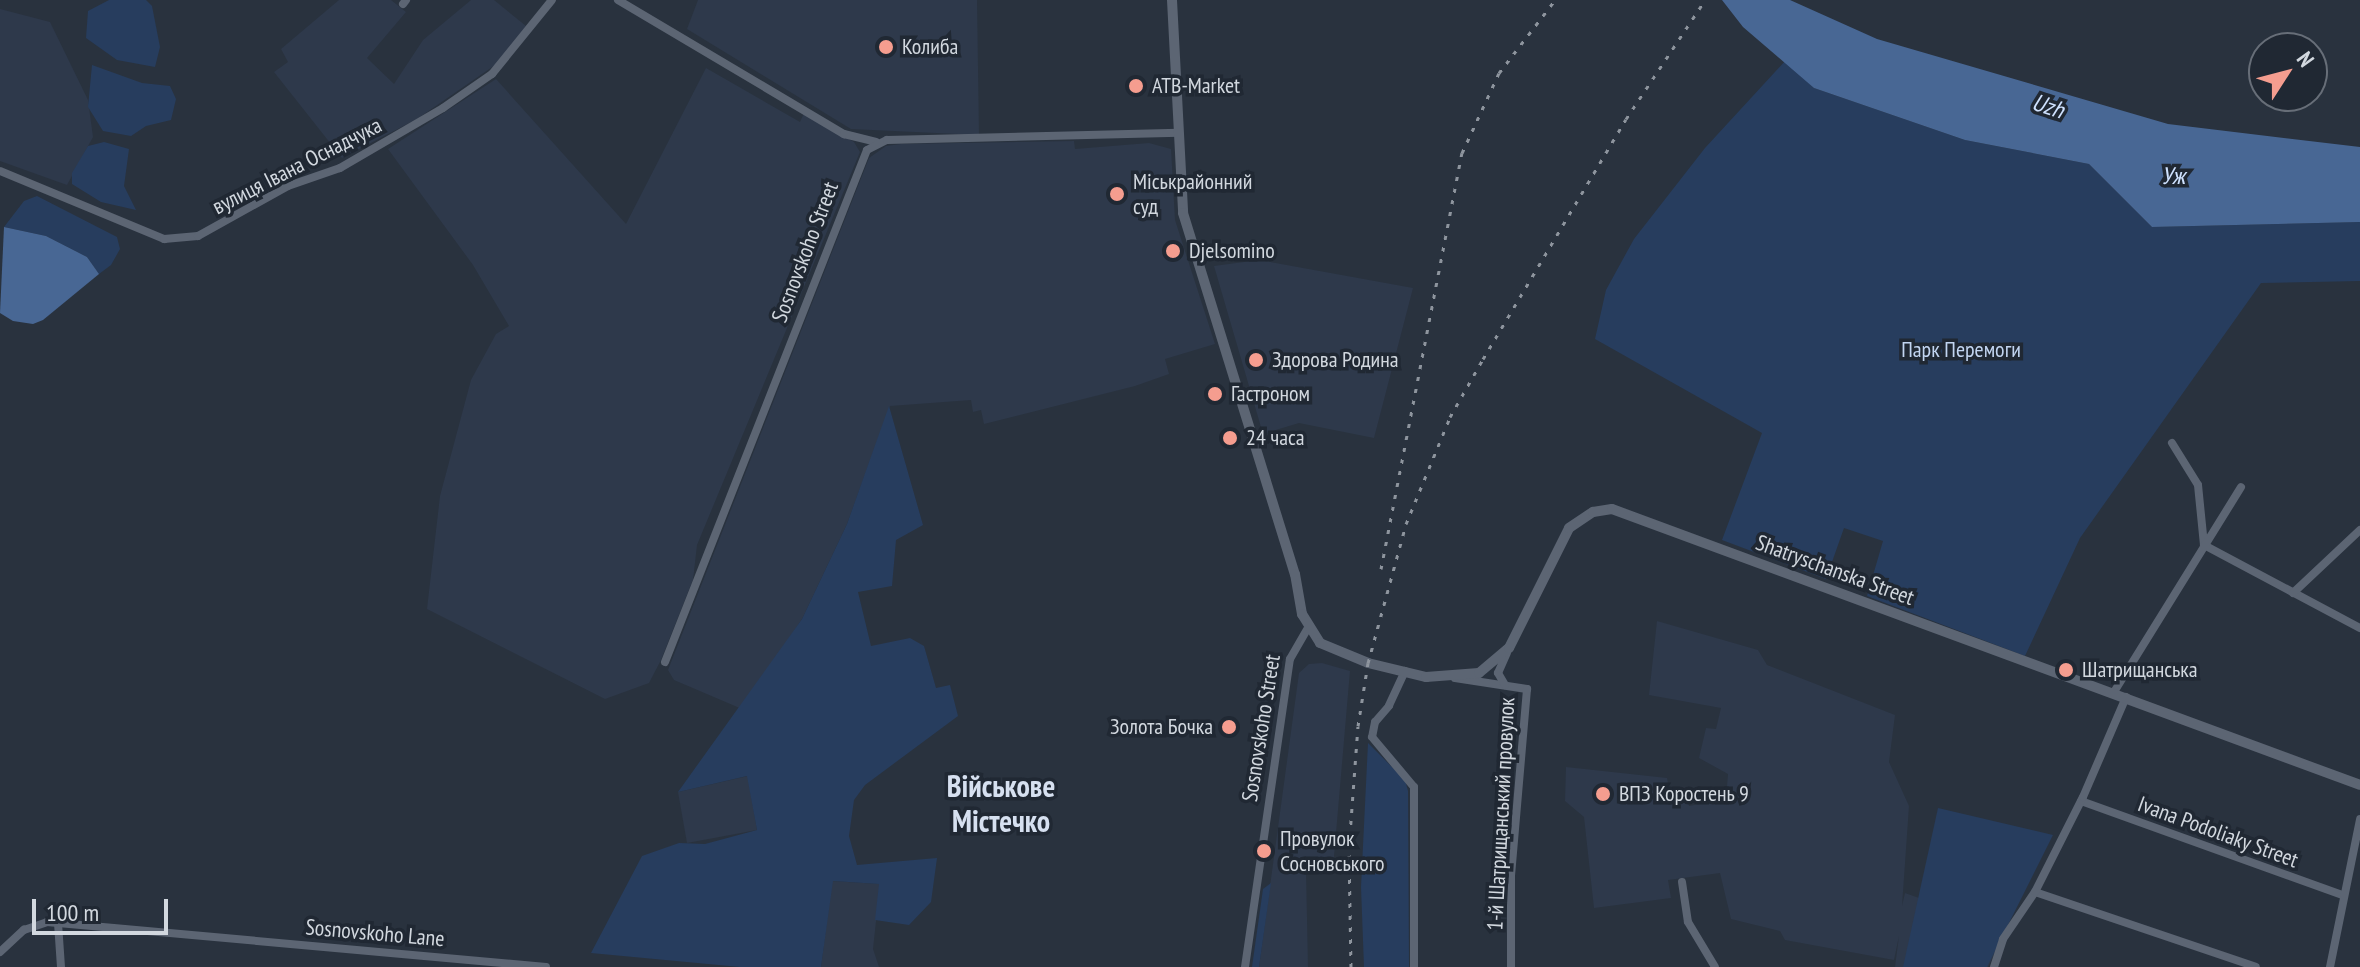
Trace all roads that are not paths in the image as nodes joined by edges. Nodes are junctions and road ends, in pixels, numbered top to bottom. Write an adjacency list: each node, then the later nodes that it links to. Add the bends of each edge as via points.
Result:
1 (552, 0): 6 (street, вулиця Івана Оснадчука, via 492,74 443,108 340,168 288,186 198,236 164,239)
2 (618, 0): 5 (street, via 844,134)
3 (1172, 0): 4 (street)
4 (1179, 133): 5 (street); 13 (street, via 1183,213)
5 (876, 142): 15 (street, Sosnovskoho Street, via 861,163)
6 (0, 171)
7 (2172, 443): 10 (street, via 2198,485)
8 (2241, 487): 10 (street)
9 (2360, 530): 11 (street)
10 (2204, 545): 11 (street); 19 (street)
11 (2293, 593): 12 (street)
12 (2360, 628)
13 (1307, 630): 16 (street, Shatryschanska Street, via 1334,651); 31 (street, Sosnovskoho Street, via 1290,659)
14 (1509, 648): 17 (street, Shatryschanska Street, via 1486,669); 18 (street, via 1498,673); 19 (street, Shatryschanska Street, via 1569,528 1593,512 1612,509)
15 (665, 662)
16 (1405, 671): 17 (street, Shatryschanska Street); 32 (street, via 1375,722 1372,737 1414,787)
17 (1454, 678): 18 (street, 1-й Шатрищанський провулок)
18 (1505, 685): 33 (street, 1-й Шатрищанський провулок, via 1527,689 1511,875)
19 (2114, 692): 20 (street, Shatryschanska Street)
20 (2126, 697): 21 (street, Shatryschanska Street); 22 (street)
21 (2360, 785)
22 (2081, 801): 25 (street); 26 (street, Ivana Podoliaky Street)
23 (2360, 819): 26 (street)
24 (1682, 882): 34 (street, via 1688,921)
25 (2035, 892): 35 (street, via 2004,938); 36 (street)
26 (2342, 895): 37 (street)
27 (58, 923): 28 (street, via 35,924); 29 (street); 30 (street, Sosnovskoho Lane)
28 (0, 952)
29 (61, 967)
30 (546, 967)
31 (1245, 967)
32 (1414, 967)
33 (1511, 967)
34 (1715, 967)
35 (1994, 967)
36 (2256, 967)
37 (2330, 967)

